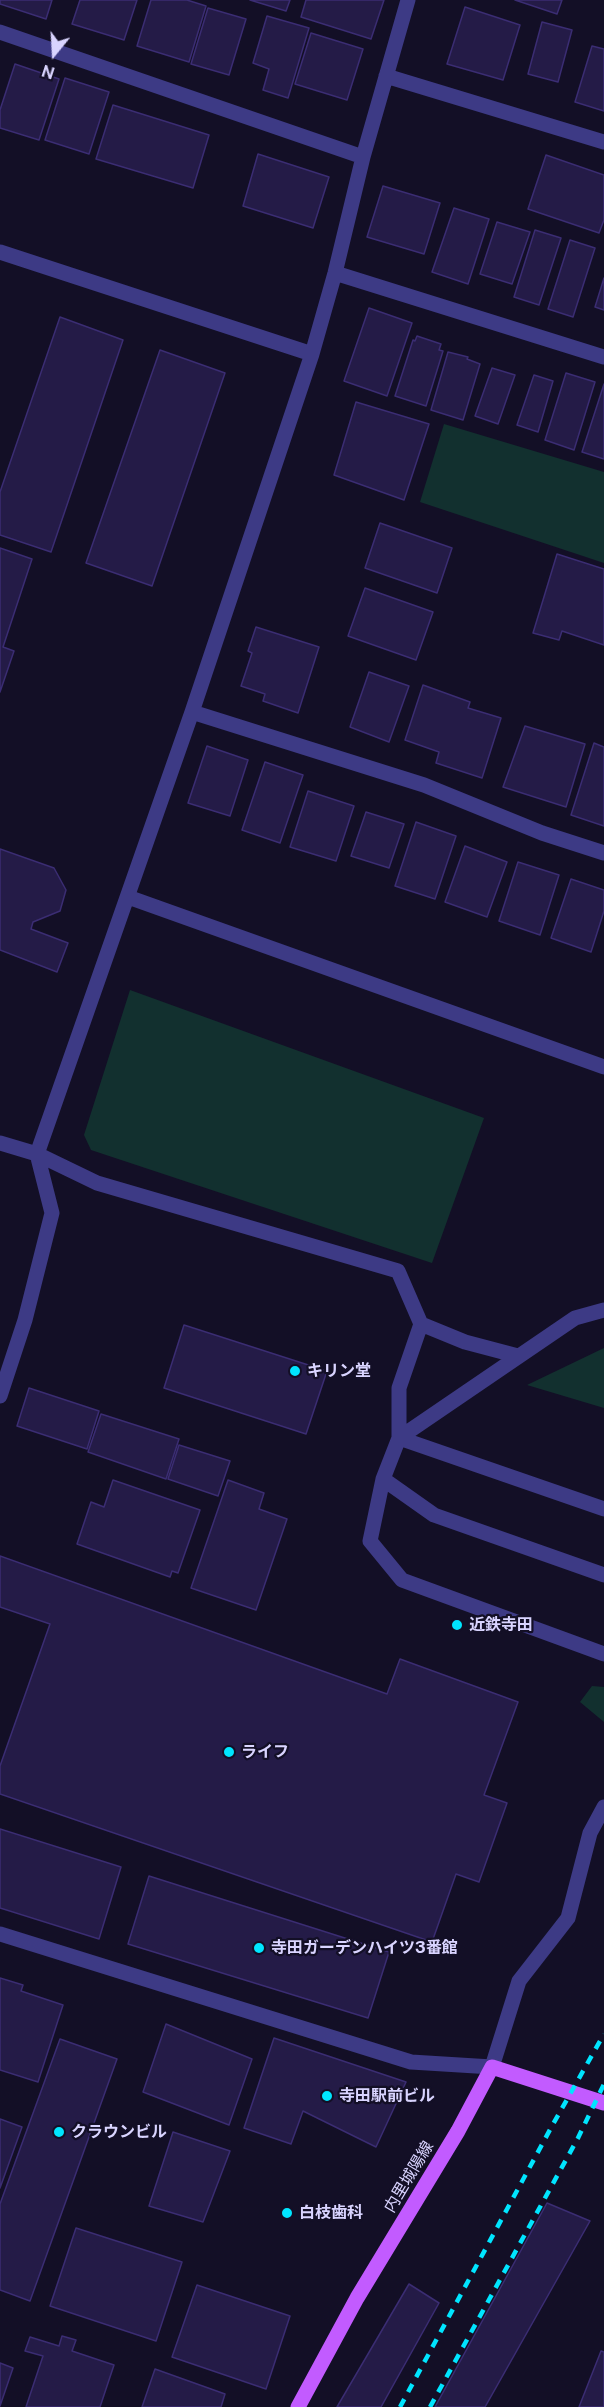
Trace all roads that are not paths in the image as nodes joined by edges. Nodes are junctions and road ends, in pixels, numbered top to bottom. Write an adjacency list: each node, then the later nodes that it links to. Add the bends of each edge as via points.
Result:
1 (408, 0): 3 (street)
2 (0, 32): 5 (street)
3 (386, 76): 4 (street); 5 (street)
4 (604, 142)
5 (363, 157): 7 (street)
6 (0, 252): 8 (street)
7 (335, 273): 8 (street); 9 (street)
8 (312, 354): 10 (street)
9 (604, 357)
10 (192, 712): 11 (street, via 424,785 542,833); 12 (street)
11 (604, 853)
12 (128, 897): 13 (street); 15 (street)
13 (604, 1067)
14 (0, 1143): 15 (street)
15 (37, 1154): 17 (street, via 97,1182 398,1271); 19 (street, via 52,1213 25,1320)
16 (604, 1310): 18 (street, via 575,1318)
17 (421, 1324): 18 (street, via 465,1342); 20 (street, via 399,1388)
18 (518, 1356): 20 (street)
19 (0, 1396)
20 (399, 1438): 21 (street); 22 (street)
21 (383, 1479): 23 (street, via 434,1515); 24 (street, via 370,1540 402,1580)
22 (604, 1509)
23 (604, 1575)
24 (604, 1654)
25 (604, 1807): 27 (street, via 590,1833 568,1918 519,1981)
26 (0, 1934): 27 (street, via 411,2062)
27 (492, 2067): 28 (main road); 29 (main road, 内里城陽線)
28 (604, 2103)
29 (298, 2407)

